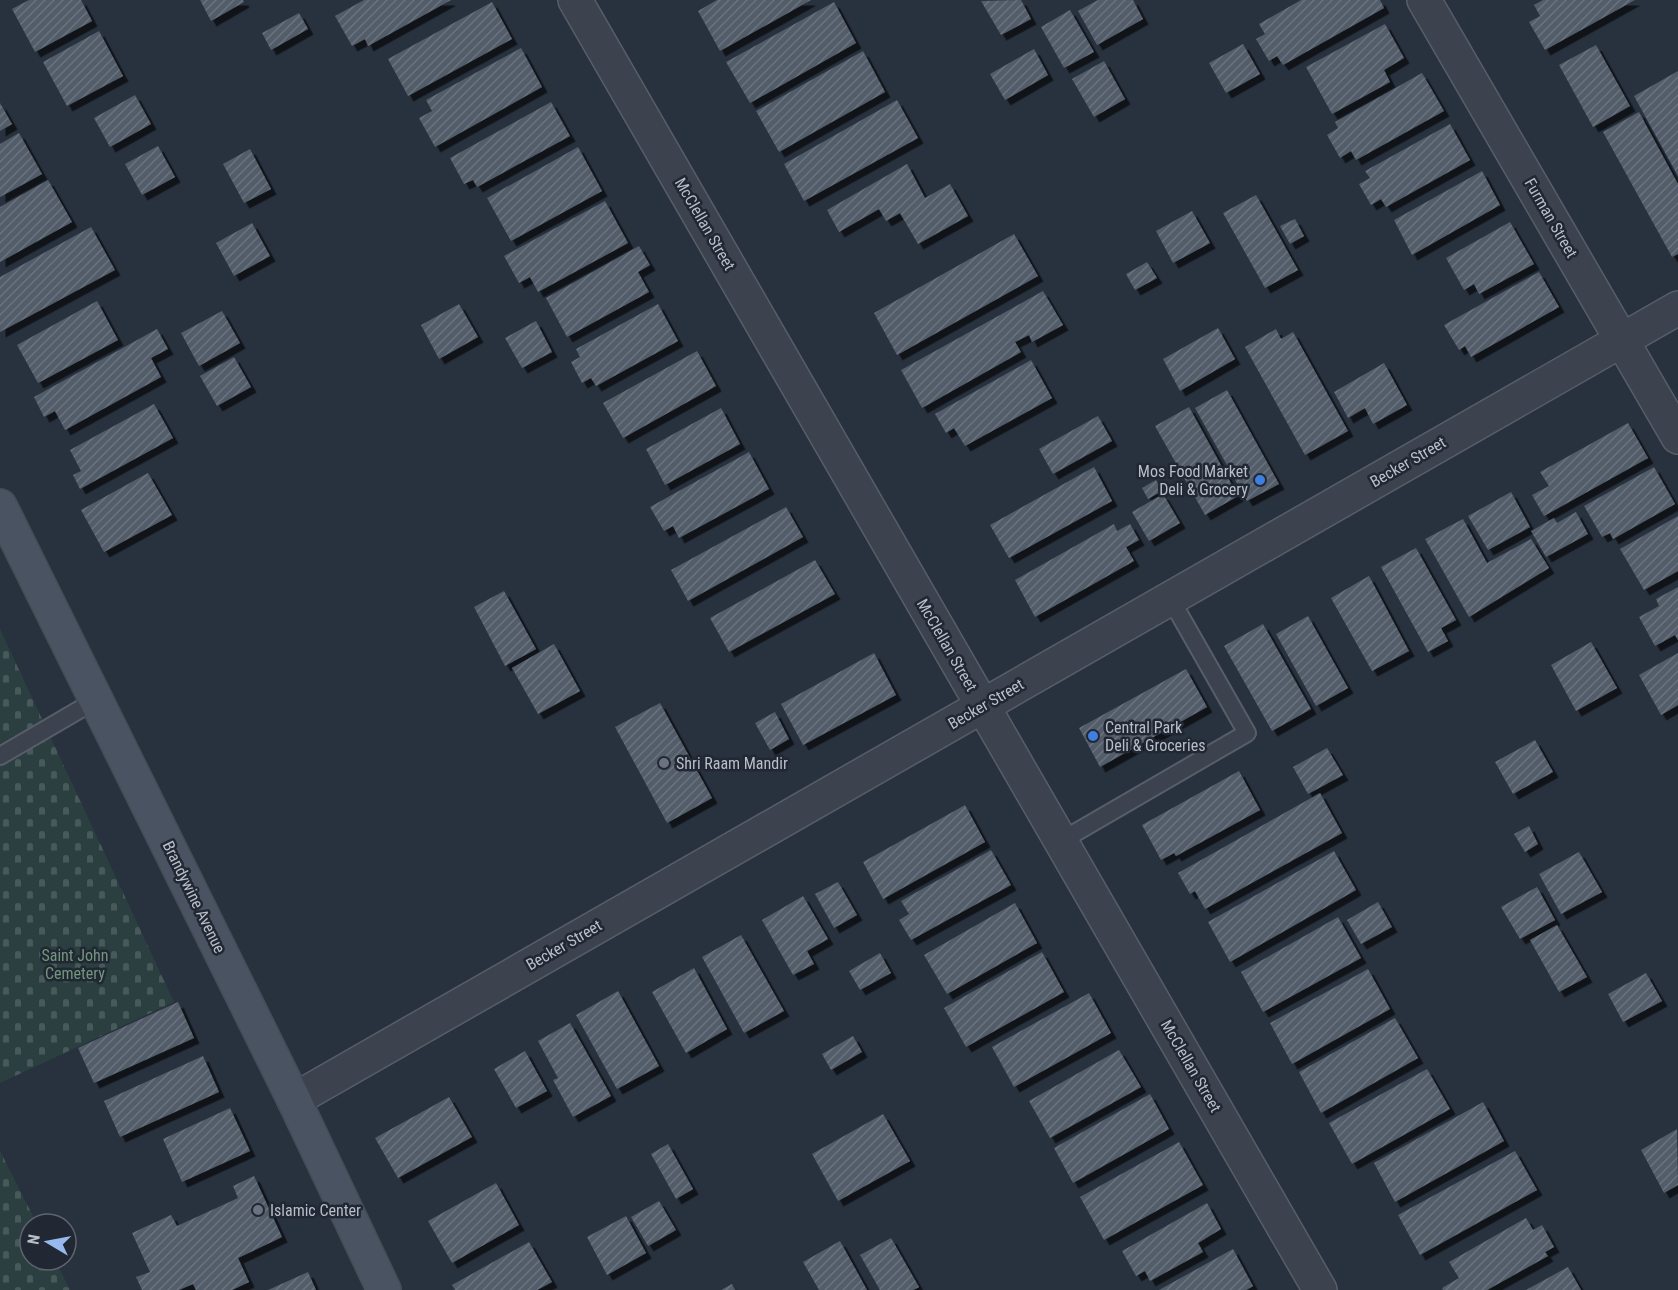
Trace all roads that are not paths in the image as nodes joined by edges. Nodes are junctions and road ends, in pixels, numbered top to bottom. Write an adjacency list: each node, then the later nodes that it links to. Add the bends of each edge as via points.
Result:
1 (575, 0): 9 (street, McClellan Street)
2 (1424, 0): 4 (street, Furman Street)
3 (1678, 308): 4 (street, Becker Street)
4 (1622, 340): 5 (street, Furman Street); 7 (street, Becker Street)
5 (1678, 436)
6 (0, 506): 8 (main road, Brandywine Avenue)
7 (1170, 598): 9 (street, Becker Street); 11 (lane, via 1247,734)
8 (96, 700): 10 (lane); 12 (main road, Brandywine Avenue)
9 (982, 706): 11 (street, McClellan Street); 12 (street, Becker Street)
10 (0, 756)
11 (1061, 841): 14 (street, McClellan Street)
12 (294, 1100): 13 (main road, Brandywine Avenue)
13 (384, 1290)
14 (1320, 1290)

